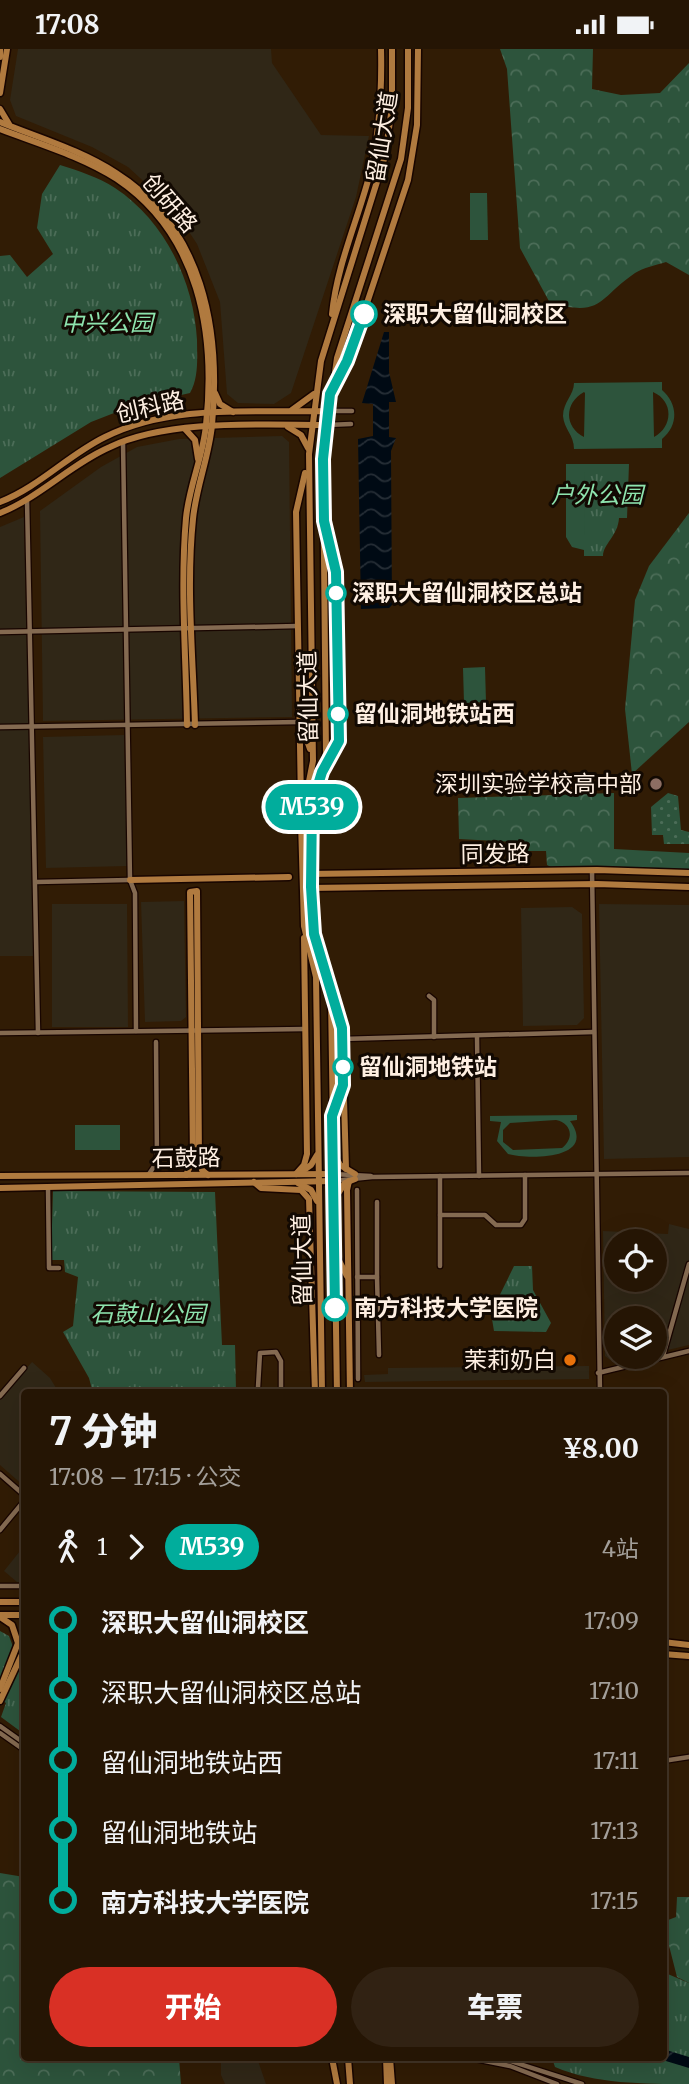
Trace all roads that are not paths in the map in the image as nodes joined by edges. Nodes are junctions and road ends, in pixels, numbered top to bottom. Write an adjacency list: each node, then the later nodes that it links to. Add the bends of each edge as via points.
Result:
1 (0, 49): 7 (main road)
2 (8, 49): 8 (main road)
3 (381, 49): 13 (main road, via 378,138 338,274)
4 (392, 49): 13 (main road, 留仙大道, via 385,156)
5 (408, 49): 17 (main road, 留仙大道, via 408,108 401,159 341,344)
6 (418, 49): 17 (main road, via 417,125 408,180 350,354)
7 (0, 57)
8 (0, 93)
9 (0, 109): 11 (main road)
10 (0, 122): 11 (main road, 创研路)
11 (13, 128): 14 (main road, 创研路, via 116,172 170,222 193,260 205,294)
12 (1, 130): 16 (main road, 创研路, via 102,171 134,192 160,219 186,260 201,302)
13 (331, 326): 15 (main road, 留仙大道)
14 (213, 384): 22 (main road, via 220,404); 24 (main road, 创研路)
15 (315, 392): 18 (main road, 留仙大道); 21 (main road, via 302,405)
16 (207, 394): 23 (main road, via 201,408); 24 (main road, 创研路)
17 (329, 398): 19 (main road, 留仙大道)
18 (312, 411): 19 (main road, 创科路); 21 (main road, 创科路); 27 (main road, 留仙大道)
19 (328, 411): 20 (street); 28 (main road, 留仙大道)
20 (352, 411)
21 (282, 412): 22 (main road, 创科路)
22 (239, 413): 24 (main road, 创科路)
23 (191, 414): 24 (main road, 创科路); 38 (main road, 创科路, via 154,419 112,433)
24 (210, 414): 31 (main road, 创研路)
25 (351, 424): 28 (street)
26 (279, 425): 27 (main road, 创科路); 29 (main road, 创科路); 34 (main road, via 299,432)
27 (311, 425): 28 (main road, 创科路); 34 (main road, 留仙大道)
28 (326, 425): 40 (main road, 留仙大道)
29 (238, 427): 31 (main road, 创科路); 33 (main road, via 218,434)
30 (184, 428): 31 (main road, 创科路); 32 (main road, 创科路); 35 (main road, via 195,440)
31 (209, 428): 33 (main road); 35 (main road)
32 (123, 441): 37 (main road, 创科路); 43 (street)
33 (208, 454): 42 (main road, via 193,520)
34 (309, 454): 36 (main road, 留仙大道)
35 (198, 465): 42 (main road, via 186,518)
36 (308, 465): 41 (main road, via 296,512); 54 (main road, 留仙大道)
37 (27, 500): 39 (main road, 创科路); 45 (street)
38 (0, 502)
39 (0, 513)
40 (323, 514): 46 (main road, via 336,572); 47 (main road, 留仙大道)
41 (298, 626): 42 (street); 48 (main road)
42 (190, 628): 43 (street); 50 (main road)
43 (126, 630): 45 (street); 51 (street)
44 (0, 632): 45 (street)
45 (31, 632): 53 (street)
46 (337, 645): 47 (main road); 55 (main road, via 339,741)
47 (325, 675): 55 (main road, 留仙大道)
48 (299, 711): 49 (main road); 54 (main road)
49 (299, 722): 50 (street); 56 (main road)
50 (191, 725): 51 (street)
51 (127, 726): 53 (street); 63 (street)
52 (0, 727): 53 (street)
53 (33, 727): 64 (street)
54 (313, 763): 56 (main road, 留仙大道)
55 (322, 772): 61 (main road, 留仙大道, via 311,811)
56 (301, 822): 57 (main road, 留仙大道)
57 (302, 858): 60 (main road, 留仙大道); 62 (main road)
58 (592, 870): 59 (main road, 同发路); 61 (main road, 同发路); 65 (street)
59 (689, 873)
60 (302, 874): 61 (main road, 同发路); 68 (main road, 留仙大道)
61 (311, 874): 66 (main road, 留仙大道)
62 (289, 877): 63 (main road); 68 (main road)
63 (130, 880): 64 (street); 75 (street, via 135,893)
64 (36, 882): 77 (street)
65 (592, 884): 66 (main road, 同发路); 67 (main road, 同发路); 76 (street)
66 (311, 887): 68 (main road, 同发路); 71 (main road, 留仙大道, via 313,929)
67 (689, 887)
68 (303, 888): 70 (main road, 留仙大道)
69 (193, 892): 74 (main road)
70 (303, 919): 73 (main road); 85 (main road, 留仙大道, via 316,977)
71 (328, 980): 81 (main road); 86 (main road, 留仙大道)
72 (429, 996): 79 (street, via 434,1000)
73 (305, 1029): 74 (street); 83 (main road)
74 (195, 1030): 75 (street); 94 (main road, via 193,1160); 95 (main road, via 199,1160)
75 (136, 1031): 77 (street)
76 (594, 1032): 80 (street); 93 (street)
77 (38, 1033): 78 (street)
78 (0, 1034)
79 (435, 1037): 80 (street); 81 (street)
80 (477, 1037): 96 (street)
81 (342, 1039): 84 (main road)
82 (156, 1042): 89 (street)
83 (306, 1075): 85 (main road); 92 (main road, via 306,1160)
84 (343, 1085): 86 (main road); 90 (main road)
85 (317, 1113): 87 (main road, 留仙大道)
86 (332, 1116): 88 (main road, 留仙大道)
87 (318, 1149): 92 (main road, via 311,1165); 103 (main road, 留仙大道)
88 (333, 1150): 90 (main road); 102 (main road, 留仙大道)
89 (157, 1162): 99 (street); 100 (street)
90 (346, 1169): 104 (main road)
91 (689, 1173): 93 (street, 石鼓路)
92 (296, 1174): 95 (main road, 石鼓路); 103 (main road, 石鼓路)
93 (595, 1174): 97 (street, 石鼓路); 129 (street)
94 (186, 1175): 95 (main road, 石鼓路); 100 (main road, 石鼓路)
95 (208, 1175)
96 (479, 1175): 97 (street, 石鼓路); 101 (street, 石鼓路)
97 (525, 1175): 113 (street, via 525,1219 521,1225 496,1225 485,1215)
98 (0, 1176): 99 (main road, 石鼓路)
99 (145, 1176): 100 (main road, 石鼓路)
100 (170, 1176)
101 (440, 1176): 104 (street, 石鼓路); 113 (street)
102 (333, 1177): 103 (main road, 石鼓路); 104 (street, 石鼓路); 111 (main road, 留仙大道)
103 (318, 1178): 106 (main road, 石鼓路); 112 (main road, 留仙大道)
104 (353, 1178): 111 (main road, via 338,1191); 122 (main road)
105 (254, 1182): 106 (main road, 石鼓路); 107 (main road, 石鼓路); 116 (main road, via 261,1188 295,1188 307,1194)
106 (293, 1182): 112 (main road, via 311,1190)
107 (48, 1187): 108 (main road, 石鼓路); 119 (street, via 49,1268)
108 (0, 1188)
109 (357, 1190): 120 (street)
110 (377, 1202): 121 (street)
111 (334, 1204): 115 (main road, 留仙大道)
112 (318, 1206): 114 (main road, 留仙大道)
113 (440, 1215): 118 (street)
114 (319, 1236): 116 (main road); 134 (main road, 留仙大道)
115 (334, 1252): 122 (main road); 135 (main road, 留仙大道)
116 (312, 1258): 133 (main road)
117 (689, 1264): 123 (street)
118 (440, 1266)
119 (60, 1268)
120 (357, 1277): 121 (street); 130 (street)
121 (377, 1277): 125 (street)
122 (348, 1278): 136 (main road)
123 (667, 1342)
124 (689, 1351): 126 (street)
125 (379, 1355)
126 (667, 1355)
127 (24, 1368): 138 (street)
128 (613, 1369): 129 (street)
129 (598, 1373): 137 (street)
130 (358, 1379)
131 (258, 1387): 132 (street, via 260,1353 276,1352 281,1361)
132 (281, 1389)
133 (315, 1389)
134 (321, 1389)
135 (337, 1389)
136 (350, 1389)
137 (600, 1389)
138 (0, 1396)
139 (0, 1474): 140 (street)
140 (21, 1492)
141 (21, 1505): 142 (street)
142 (0, 1530)
143 (0, 1586): 144 (street)
144 (21, 1586)
145 (0, 1602): 146 (main road)
146 (21, 1602)
147 (21, 1615): 148 (main road)
148 (0, 1616): 151 (main road, via 15,1631)
149 (667, 1643): 150 (main road)
150 (689, 1645)
151 (21, 1653): 154 (main road); 155 (main road)
152 (667, 1654): 153 (main road)
153 (689, 1656)
154 (0, 1689)
155 (1, 1700)
156 (0, 1726): 158 (street)
157 (0, 1733): 159 (street)
158 (21, 1741)
159 (21, 1748)
160 (689, 1758): 161 (street)
161 (667, 1761)
162 (333, 2061): 167 (main road)
163 (348, 2061): 168 (main road)
164 (388, 2061): 169 (main road)
165 (484, 2061): 170 (street)
166 (510, 2061): 171 (street)
167 (337, 2084)
168 (350, 2084)
169 (389, 2084)
170 (557, 2084)
171 (582, 2084)

